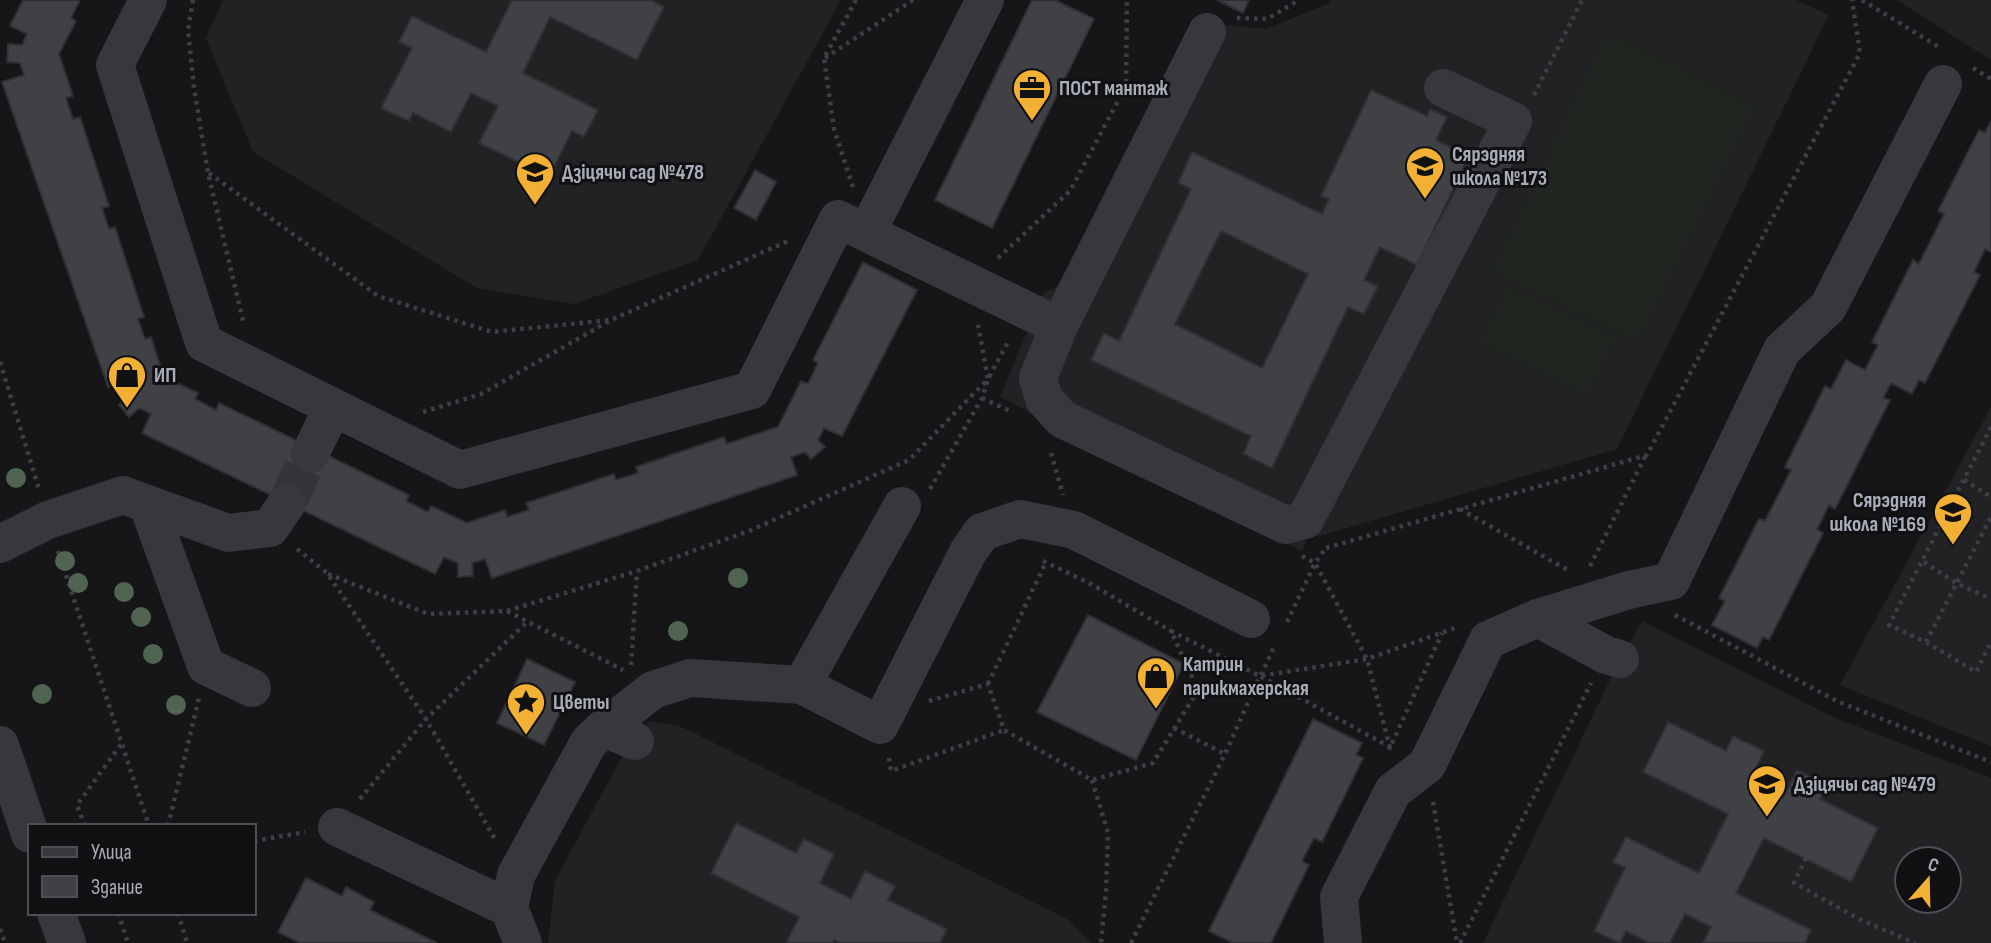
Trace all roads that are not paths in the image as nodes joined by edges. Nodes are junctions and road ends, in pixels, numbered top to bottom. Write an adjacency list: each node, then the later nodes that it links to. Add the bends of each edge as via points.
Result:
1 (148, 0): 8 (street, via 115,65 204,344)
2 (985, 0): 6 (street)
3 (1217, 25): 7 (street)
4 (1952, 67): 14 (street, via 1828,307 1782,350 1671,581)
5 (1443, 88): 7 (street, via 1513,121 1305,520 1286,525 1062,419 1044,399 1038,378)
6 (853, 225): 7 (street); 8 (street, via 752,390 460,470)
7 (1059, 326)
8 (333, 407): 9 (street)
9 (310, 454)
10 (915, 500): 17 (street)
11 (148, 505): 12 (street, via 228,533); 13 (street, via 123,495 48,520); 18 (street, via 206,666)
12 (278, 515)
13 (0, 544)
14 (1538, 618): 16 (street); 26 (street, via 1488,640 1427,765 1393,791 1339,897)
15 (1271, 628): 17 (street, via 1074,530 1020,519 982,532 968,552 880,725)
16 (1613, 657)
17 (802, 685): 22 (street, via 690,678 653,690 620,735 589,743)
18 (251, 688)
19 (0, 745): 21 (street)
20 (337, 827): 22 (street)
21 (28, 828)
22 (512, 891): 25 (street)
23 (57, 915): 24 (street)
24 (67, 943)
25 (523, 943)
26 (1343, 943)

